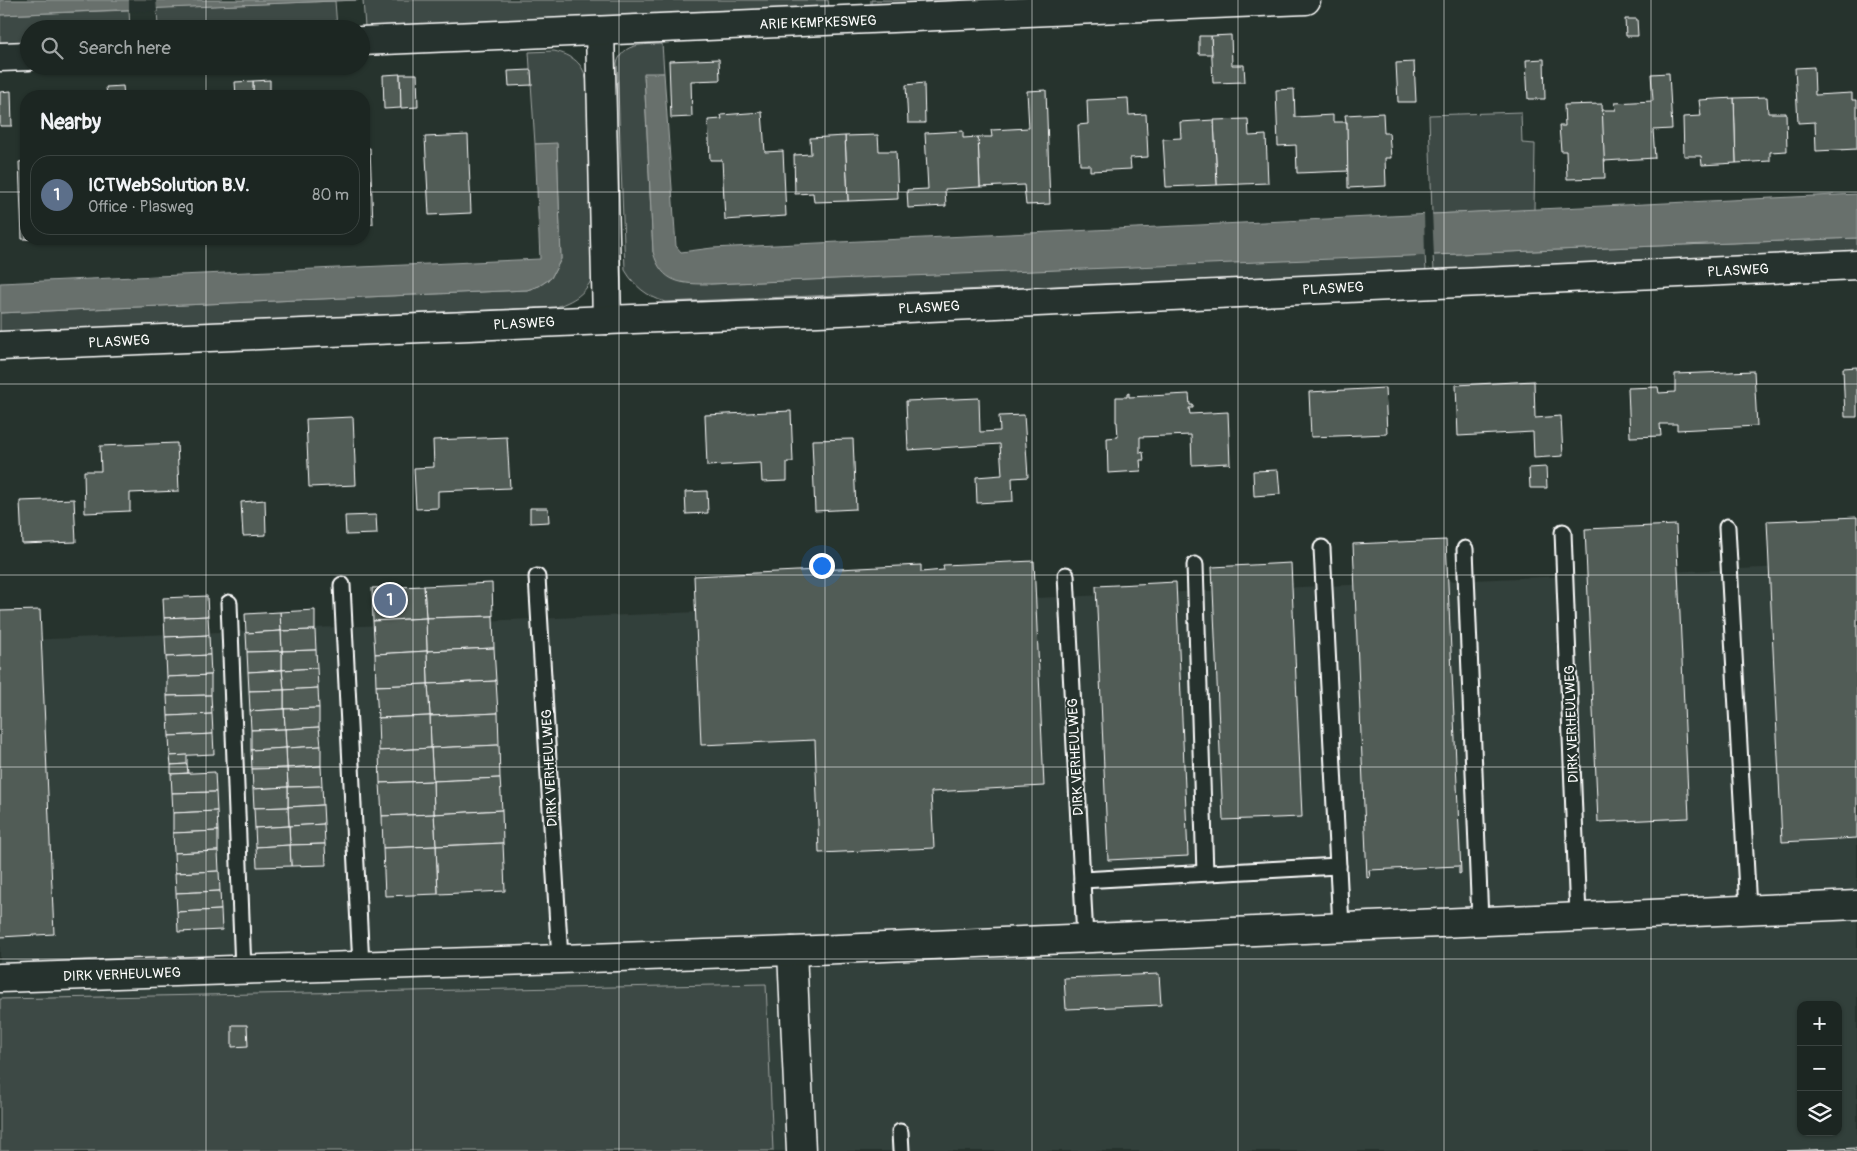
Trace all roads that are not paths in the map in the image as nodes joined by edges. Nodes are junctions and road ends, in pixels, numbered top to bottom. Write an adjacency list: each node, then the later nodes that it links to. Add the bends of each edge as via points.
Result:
1 (1306, 0): 2 (street, ARIE KEMPKESWEG)
2 (600, 31): 3 (street, ARIE KEMPKESWEG); 7 (street)
3 (370, 41)
4 (20, 56): 5 (street)
5 (0, 57)
6 (1857, 265): 7 (street, PLASWEG)
7 (607, 320): 8 (street, PLASWEG)
8 (0, 346)
9 (1726, 527): 22 (lane)
10 (1563, 532): 23 (lane, DIRK VERHEULWEG)
11 (1322, 548): 18 (lane)
12 (1465, 549): 24 (lane)
13 (1195, 565): 19 (lane)
14 (1066, 575): 20 (lane, DIRK VERHEULWEG)
15 (537, 576): 28 (lane, DIRK VERHEULWEG)
16 (342, 585): 29 (lane)
17 (228, 603): 30 (lane)
18 (1338, 866): 19 (lane); 25 (lane)
19 (1205, 873): 20 (lane)
20 (1082, 880): 26 (lane, DIRK VERHEULWEG)
21 (1857, 905): 22 (street, DIRK VERHEULWEG)
22 (1748, 910): 23 (street, DIRK VERHEULWEG)
23 (1578, 917): 24 (street, DIRK VERHEULWEG)
24 (1480, 921): 25 (street, DIRK VERHEULWEG)
25 (1341, 927): 26 (street, DIRK VERHEULWEG)
26 (1085, 938): 27 (street, DIRK VERHEULWEG)
27 (792, 951): 28 (street, DIRK VERHEULWEG); 33 (street)
28 (560, 959): 29 (street, DIRK VERHEULWEG)
29 (361, 966): 30 (street, DIRK VERHEULWEG)
30 (243, 970): 31 (street, DIRK VERHEULWEG)
31 (0, 978)
32 (900, 1132): 34 (lane)
33 (801, 1151)
34 (901, 1151)

